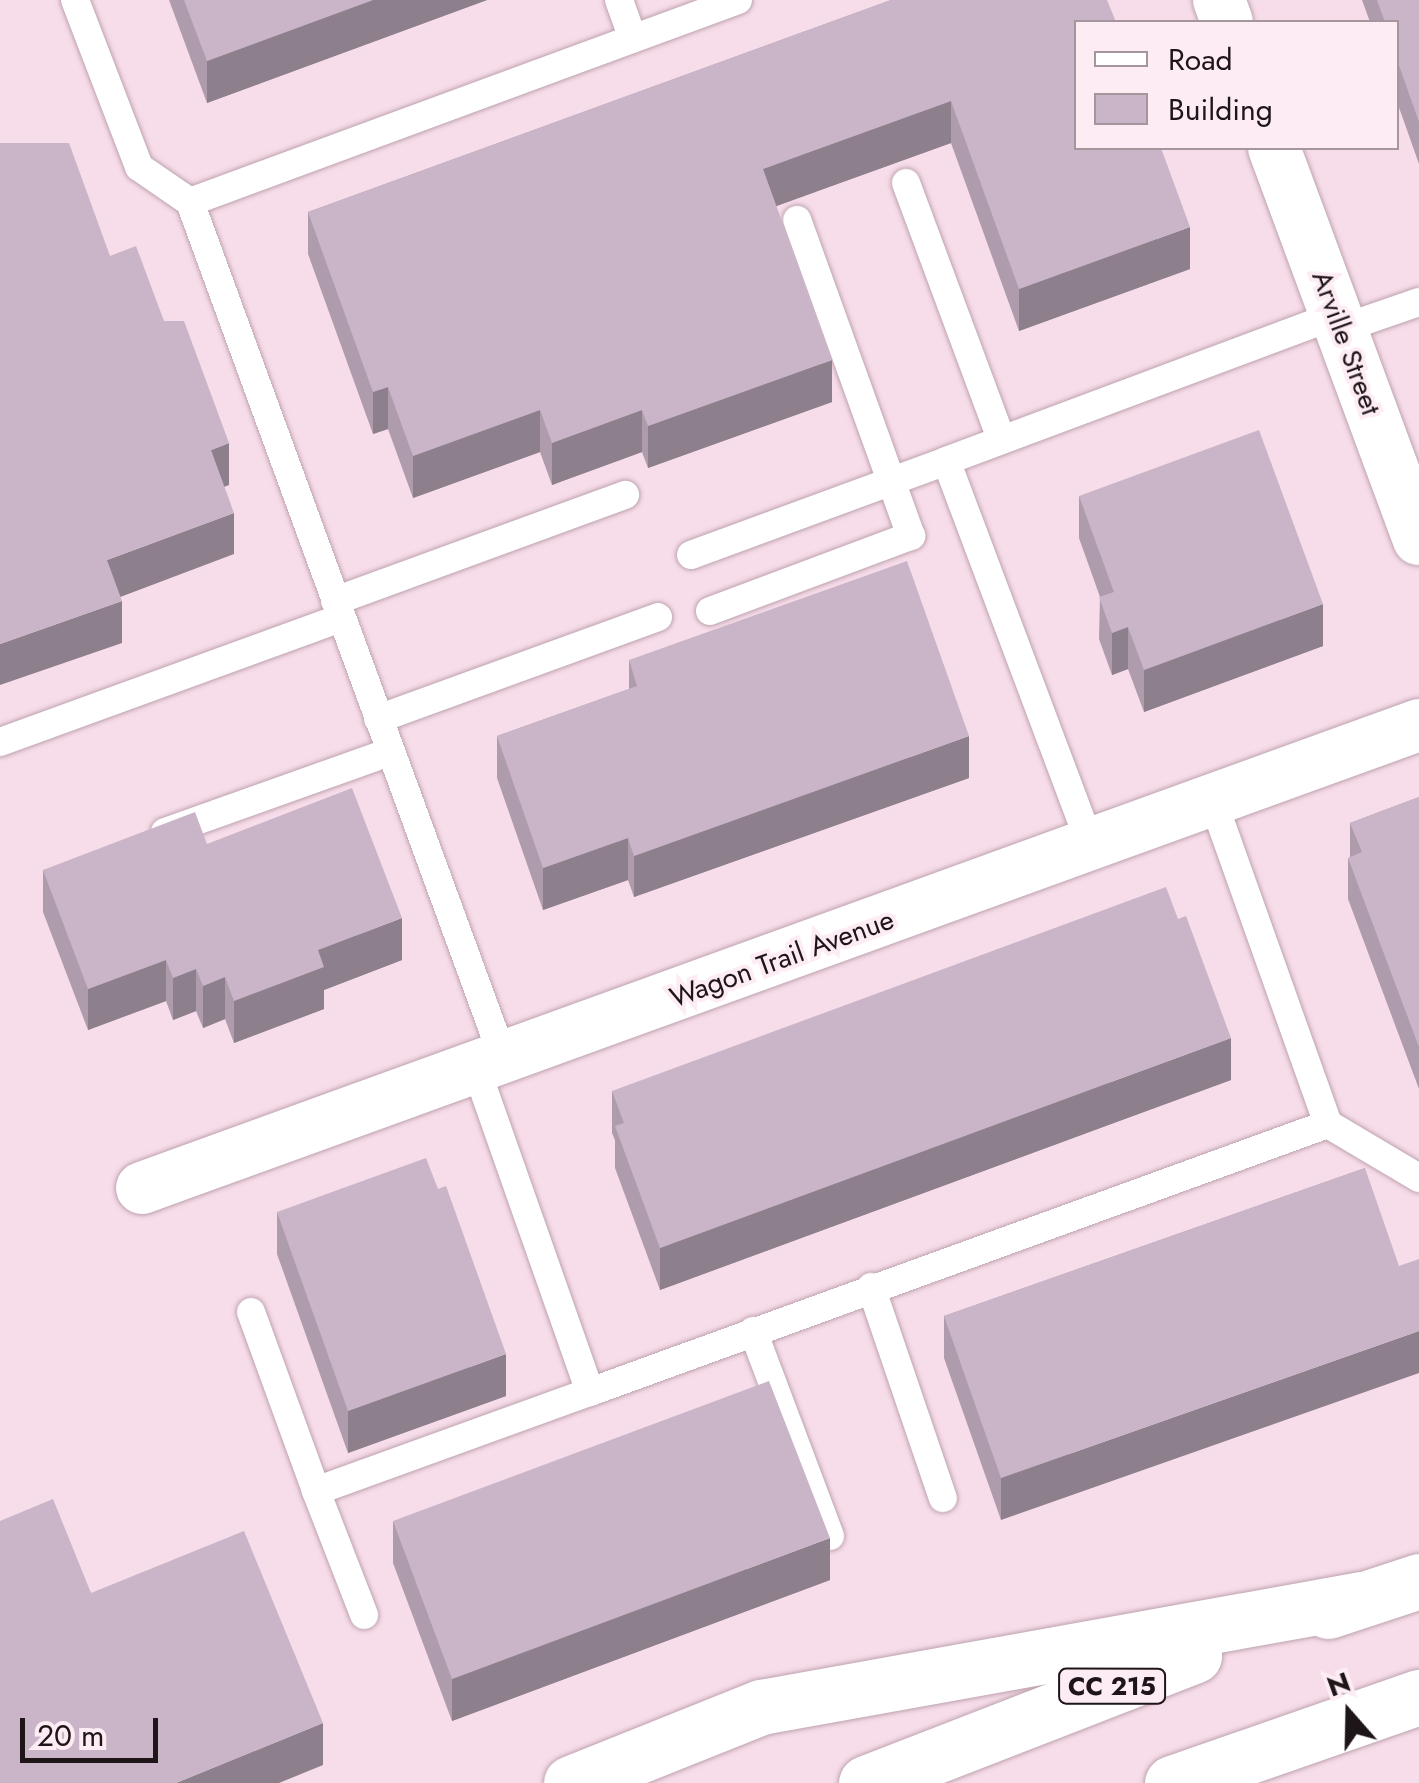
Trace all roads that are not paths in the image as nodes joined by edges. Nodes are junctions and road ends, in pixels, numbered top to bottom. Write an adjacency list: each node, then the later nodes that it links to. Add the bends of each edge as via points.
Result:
1 (76, 0): 7 (lane, via 140,168)
2 (619, 0): 4 (lane)
3 (738, 0): 4 (lane)
4 (633, 39): 7 (lane)
5 (1275, 150): 10 (street, Arville Street)
6 (906, 183): 11 (lane)
7 (190, 202): 17 (lane)
8 (797, 220): 13 (lane)
9 (1419, 302): 10 (lane)
10 (1338, 322): 11 (lane); 15 (street, Arville Street)
11 (1002, 439): 12 (lane)
12 (946, 460): 13 (lane); 26 (lane)
13 (891, 480): 16 (lane); 18 (lane, via 911,536)
14 (625, 495): 17 (lane)
15 (1419, 539)
16 (691, 555)
17 (338, 610): 20 (lane); 22 (lane)
18 (710, 610)
19 (658, 617): 20 (lane)
20 (378, 719): 23 (lane)
21 (1419, 725): 24 (street, Wagon Trail Avenue)
22 (0, 742)
23 (390, 752): 25 (lane); 27 (lane)
24 (1214, 803): 26 (street, Wagon Trail Avenue); 28 (lane)
25 (136, 843)
26 (1090, 846): 27 (street, Wagon Trail Avenue)
27 (490, 1065): 30 (street, Wagon Trail Avenue); 34 (lane)
28 (1328, 1124): 29 (lane); 31 (lane)
29 (1419, 1178)
30 (142, 1188)
31 (871, 1287): 33 (lane); 36 (lane)
32 (250, 1312): 35 (lane)
33 (753, 1331): 34 (lane); 37 (lane)
34 (590, 1392): 35 (lane)
35 (316, 1491): 40 (lane)
36 (942, 1498)
37 (830, 1536)
38 (1419, 1580): 39 (highway, CC 215)
39 (1362, 1599): 42 (highway, via 761,1707); 43 (highway, CC 215)
40 (364, 1615)
41 (1419, 1697): 44 (highway)
42 (571, 1783)
43 (866, 1783)
44 (1172, 1783)

